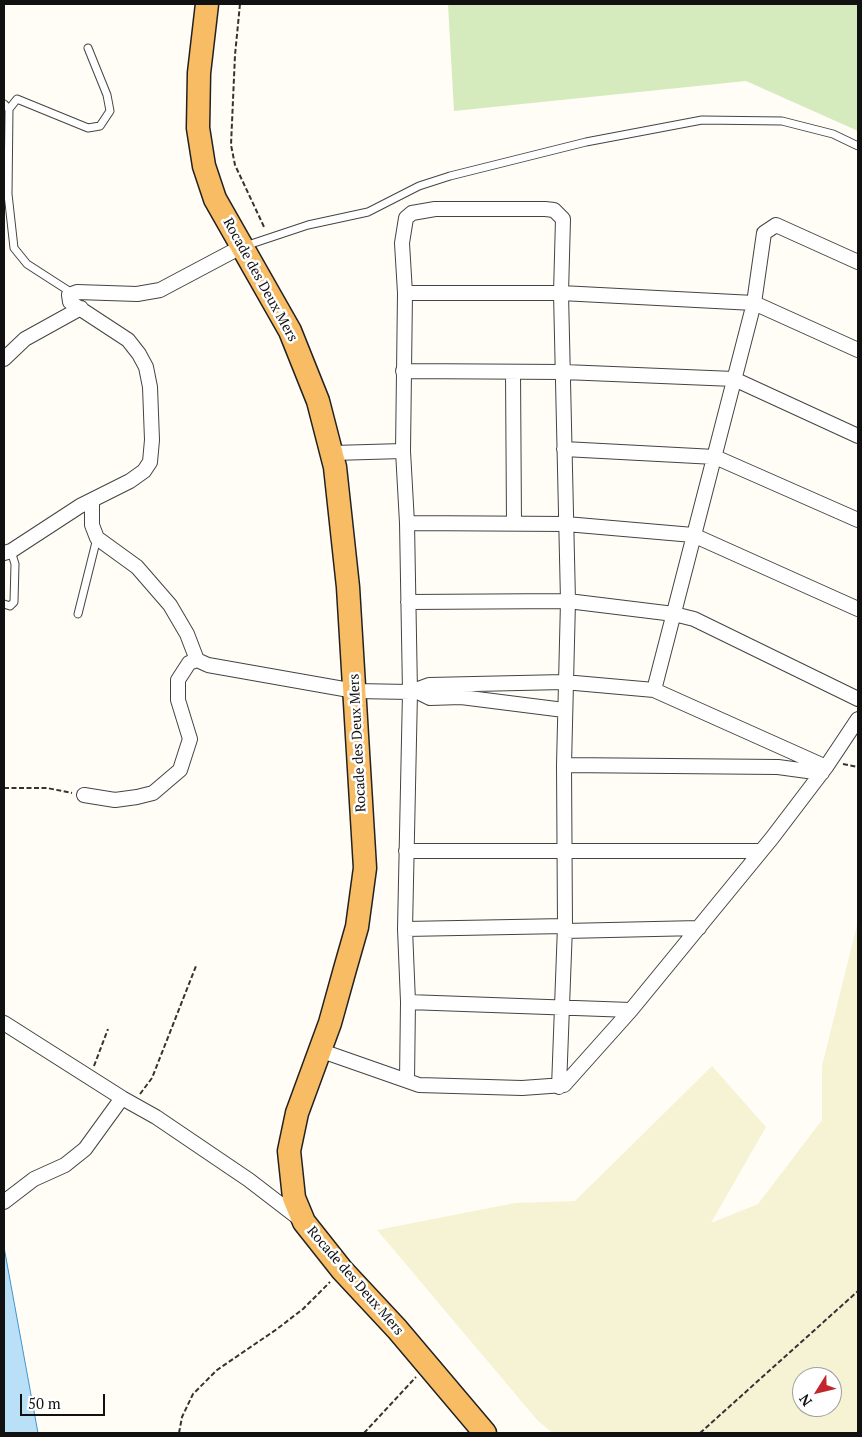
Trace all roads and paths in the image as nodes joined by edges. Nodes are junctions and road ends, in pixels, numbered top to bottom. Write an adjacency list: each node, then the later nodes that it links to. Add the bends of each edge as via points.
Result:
1 (207, 4): 7 (highway, Rocade des Deux Mers, via 199,73 198,128 204,166 215,199)
2 (240, 4): 6 (path, via 231,145 235,165)
3 (88, 48): 4 (lane, via 110,111 100,126 88,128 19,99)
4 (6, 106): 9 (lane, via 8,194 14,248 27,264)
5 (858, 146): 6 (lane, via 834,134 782,121 702,120 586,142 450,176 419,186 368,212 308,225)
6 (269, 238): 7 (lane)
7 (241, 248): 9 (street, via 160,290 137,294); 23 (highway, Rocade des Deux Mers, via 290,330 318,401)
8 (858, 262): 12 (street, via 784,228 770,227 761,240)
9 (72, 293): 13 (street, via 68,298 70,302)
10 (405, 293): 11 (street); 11 (street, via 402,243 406,218 412,213 435,209 554,210 563,218); 16 (street)
11 (562, 293): 12 (street); 18 (street)
12 (754, 303): 14 (street); 19 (street)
13 (81, 308): 15 (street, via 25,340); 25 (street, via 128,340 146,367 150,387 150,462 130,481)
14 (858, 350)
15 (4, 359)
16 (403, 371): 17 (street); 22 (street)
17 (513, 372): 18 (street); 27 (street)
18 (564, 372): 19 (street); 21 (street)
19 (734, 379): 20 (street); 24 (street)
20 (858, 436)
21 (564, 448): 24 (street); 29 (street)
22 (403, 452): 23 (street); 28 (street)
23 (333, 453): 42 (highway, Rocade des Deux Mers)
24 (715, 457): 26 (street); 30 (street)
25 (92, 500): 31 (street, via 92,525); 32 (street)
26 (858, 520)
27 (514, 523): 28 (street); 29 (street)
28 (407, 524): 34 (street)
29 (566, 524): 30 (street); 33 (street)
30 (693, 535): 36 (street); 38 (street)
31 (97, 538): 37 (lane); 39 (street, via 137,567 170,605)
32 (8, 552): 35 (lane, via 15,564 14,602 10,606)
33 (568, 601): 34 (street); 38 (street); 40 (street)
34 (408, 602): 43 (street)
35 (4, 604)
36 (858, 609)
37 (78, 614)
38 (674, 614): 41 (street); 44 (street, via 694,619)
39 (197, 660): 42 (street, via 208,666); 51 (street, via 189,663 178,680 178,700 190,739 180,770 153,793 115,800)
40 (564, 682): 41 (street); 43 (street, via 429,685); 45 (street)
41 (654, 690): 48 (street)
42 (355, 691): 43 (street); 64 (highway, Rocade des Deux Mers, via 365,868 357,927)
43 (413, 692): 45 (street, via 430,698 462,697); 53 (street)
44 (858, 698)
45 (564, 710): 47 (street)
46 (858, 718): 48 (street)
47 (564, 765): 48 (street); 52 (street)
48 (827, 767): 49 (path); 54 (street)
49 (858, 767)
50 (4, 788): 51 (path, via 47,788)
51 (84, 795)
52 (563, 850): 53 (street); 54 (street); 55 (street)
53 (406, 851): 57 (street)
54 (761, 851): 56 (street)
55 (565, 928): 56 (street); 57 (street); 60 (street)
56 (699, 928): 61 (street)
57 (405, 929): 59 (street)
58 (196, 966): 69 (path, via 152,1078)
59 (408, 1002): 60 (street); 66 (street)
60 (561, 1007): 61 (street); 67 (street)
61 (631, 1010): 67 (street, via 569,1082)
62 (4, 1023): 65 (street)
63 (108, 1029): 65 (path)
64 (320, 1050): 66 (street); 71 (highway, Rocade des Deux Mers, via 297,1113 289,1151 294,1198)
65 (89, 1078): 68 (street)
66 (407, 1080): 67 (street, via 431,1086)
67 (559, 1087)
68 (122, 1098): 69 (street); 70 (street, via 86,1149 34,1179)
69 (136, 1105): 71 (street, via 249,1180)
70 (4, 1202)
71 (304, 1222): 72 (highway, Rocade des Deux Mers)
72 (342, 1270): 74 (highway, Rocade des Deux Mers); 75 (path, via 297,1314 217,1370 193,1394 182,1417)
73 (858, 1291): 78 (path)
74 (426, 1363): 76 (path, via 412,1385); 77 (highway, Rocade des Deux Mers)
75 (179, 1433)
76 (364, 1433)
77 (485, 1433)
78 (700, 1433)

